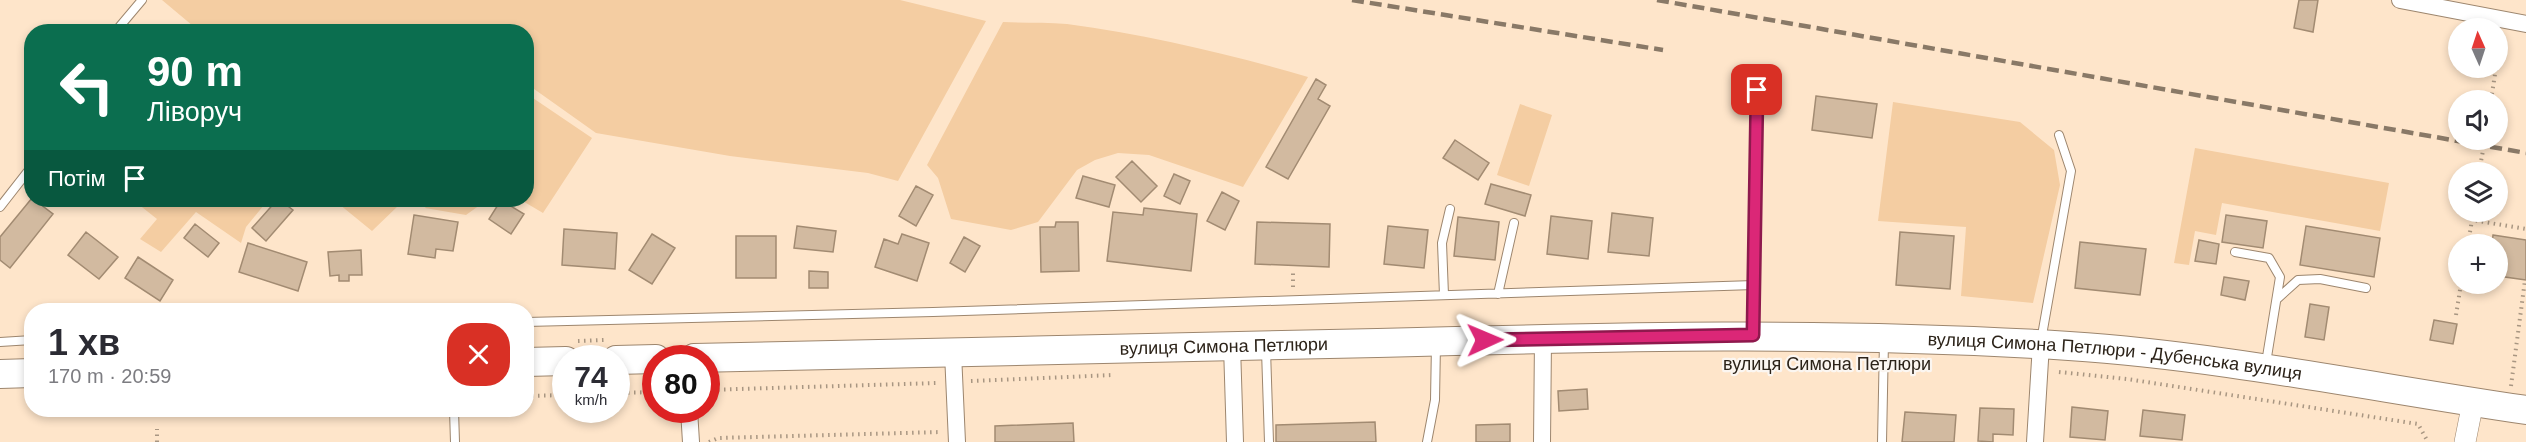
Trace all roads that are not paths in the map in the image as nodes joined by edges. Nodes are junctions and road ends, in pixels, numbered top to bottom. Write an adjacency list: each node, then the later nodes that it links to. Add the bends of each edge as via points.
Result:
1 (142, 0): 3 (lane)
2 (2400, 0): 4 (street)
3 (122, 24)
4 (2526, 24)
5 (1757, 90): 12 (lane)
6 (2059, 135): 27 (lane, via 2071,171)
7 (24, 176): 8 (lane)
8 (0, 207)
9 (1450, 209): 15 (lane, via 1442,243)
10 (1514, 223): 14 (lane)
11 (2235, 252): 16 (lane, via 2269,258 2280,276)
12 (1754, 285): 14 (lane); 18 (lane)
13 (2366, 288): 16 (lane, via 2320,279 2298,280)
14 (1498, 294): 15 (lane)
15 (1444, 295): 17 (lane)
16 (2277, 298): 31 (lane)
17 (534, 322)
18 (1753, 335): 19 (highway, вулиця Симона Петлюри - Дубенська вулиця); 20 (highway, вулиця Симона Петлюри)
19 (1884, 338): 27 (highway, вулиця Симона Петлюри - Дубенська вулиця); 45 (lane)
20 (1543, 339): 22 (highway, вулиця Симона Петлюри); 44 (street)
21 (24, 340): 23 (lane)
22 (1436, 341): 24 (highway, вулиця Симона Петлюри); 43 (lane, via 1435,400)
23 (0, 342)
24 (1265, 345): 28 (highway, вулиця Симона Петлюри); 42 (lane)
25 (953, 352): 26 (highway, вулиця Симона Петлюри); 28 (highway, вулиця Симона Петлюри); 38 (street)
26 (720, 357)
27 (2040, 357): 31 (highway, вулиця Симона Петлюри - Дубенська вулиця, via 2074,346); 46 (street)
28 (1232, 358): 41 (street, вулиця Симона Петлюри)
29 (534, 362): 30 (highway)
30 (552, 362)
31 (2264, 370): 34 (highway, вулиця Симона Петлюри - Дубенська вулиця)
32 (24, 373): 33 (highway)
33 (0, 374)
34 (2473, 402): 35 (highway, вулиця Симона Петлюри - Дубенська вулиця); 47 (street)
35 (2517, 409)
36 (454, 417): 39 (lane)
37 (690, 423): 40 (street)
38 (957, 437)
39 (455, 442)
40 (691, 442)
41 (1234, 442)
42 (1269, 442)
43 (1427, 442)
44 (1542, 442)
45 (1882, 442)
46 (2035, 442)
47 (2465, 442)

